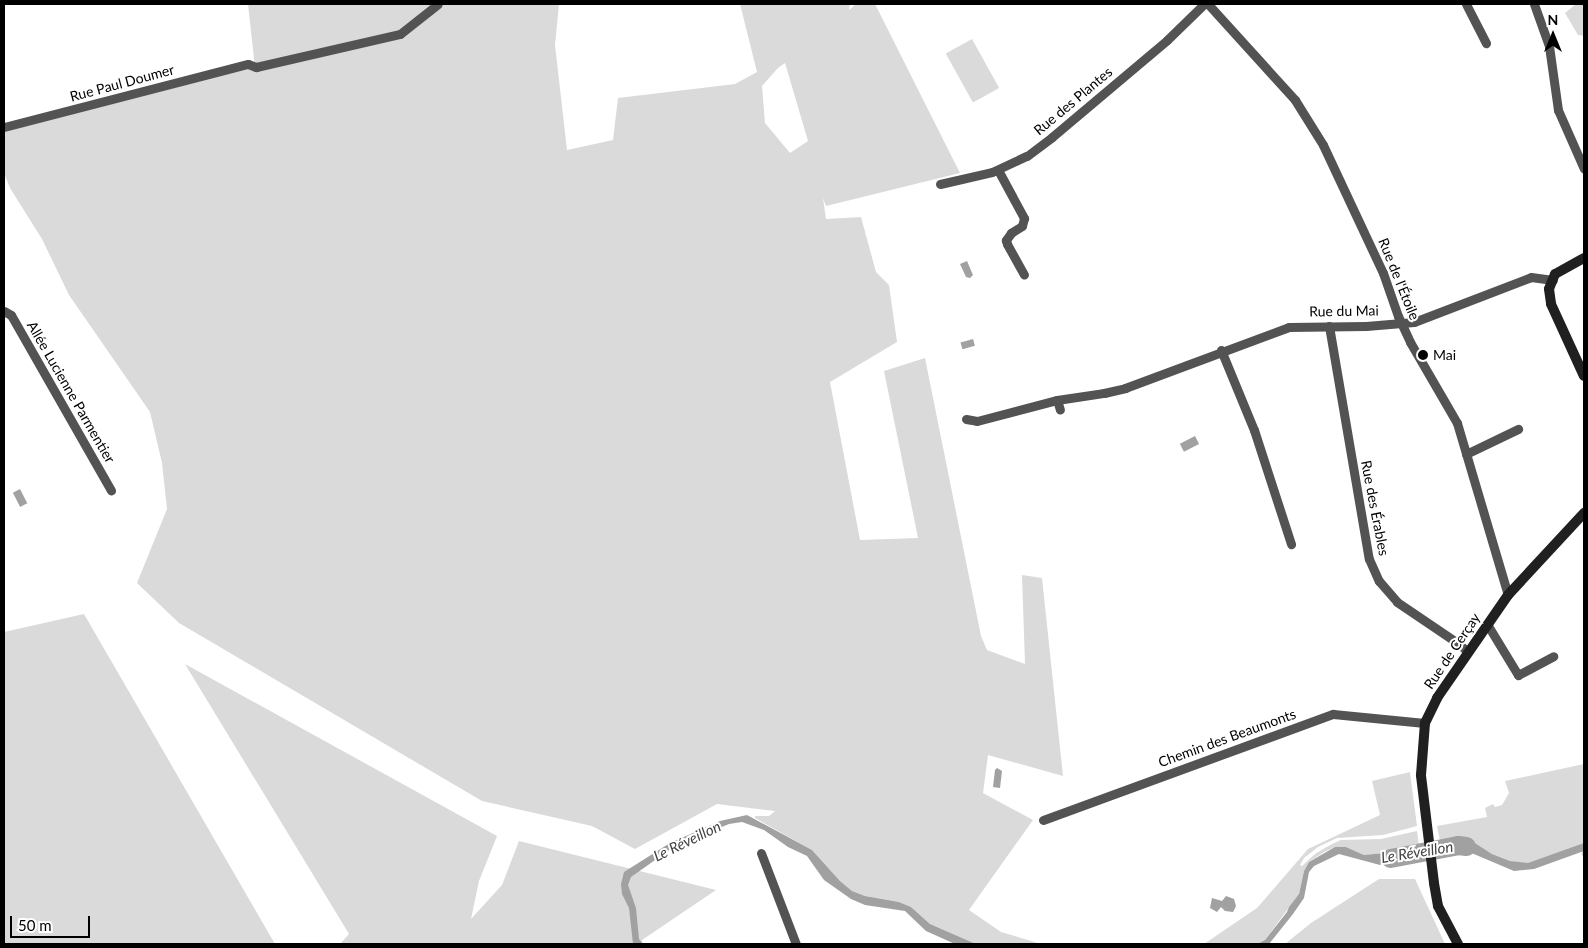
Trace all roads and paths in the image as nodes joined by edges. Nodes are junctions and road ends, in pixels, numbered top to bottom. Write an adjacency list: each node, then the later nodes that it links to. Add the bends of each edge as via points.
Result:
1 (438, 4): 6 (street, Rue Paul Doumer, via 400,34 256,67 248,64)
2 (1206, 4): 8 (street, Rue des Plantes, via 1052,137 1027,156); 14 (street, Rue de l'Étoile, via 1295,100 1323,145 1383,273)
3 (1466, 4): 5 (street)
4 (1534, 4): 7 (street, via 1549,46 1558,110)
5 (1486, 43)
6 (4, 127)
7 (1584, 169)
8 (998, 170): 9 (street, Rue des Plantes); 11 (street, via 1024,218 1022,226 1011,232 1006,240)
9 (940, 184)
10 (1584, 258): 12 (street, via 1555,274)
11 (1024, 275)
12 (1553, 280): 14 (street, Rue du Mai, via 1531,277); 17 (street, via 1549,289 1552,304)
13 (4, 311): 23 (street, Allée Lucienne Parmentier, via 11,315)
14 (1402, 324): 15 (street, Rue du Mai); 22 (street, Rue de l'Étoile, via 1457,424)
15 (1329, 326): 16 (street, Rue du Mai, via 1289,327); 28 (street, Rue des Érables, via 1369,559 1383,586 1397,602)
16 (1221, 350): 18 (street, Rue du Mai, via 1126,388); 25 (street, via 1254,430)
17 (1584, 376)
18 (1057, 400): 19 (street); 20 (street, Rue du Mai, via 977,421)
19 (1060, 410)
20 (966, 419)
21 (1518, 429): 22 (street)
22 (1466, 454): 26 (street, Rue de l'Étoile)
23 (110, 490)
24 (1584, 513): 26 (street, Rue de Cerçay)
25 (1291, 544)
26 (1508, 595): 27 (street, Rue de Cerçay)
27 (1487, 624): 28 (street, Rue de Cerçay); 29 (street, via 1518,675)
28 (1468, 652): 30 (street, Rue de Cerçay, via 1437,698)
29 (1553, 656)
30 (1425, 723): 31 (street, Chemin des Beaumonts, via 1333,714); 34 (street, Rue de Cerçay, via 1421,775 1434,884 1438,906)
31 (1043, 820)
32 (761, 853): 33 (street)
33 (796, 944)
34 (1458, 944)

